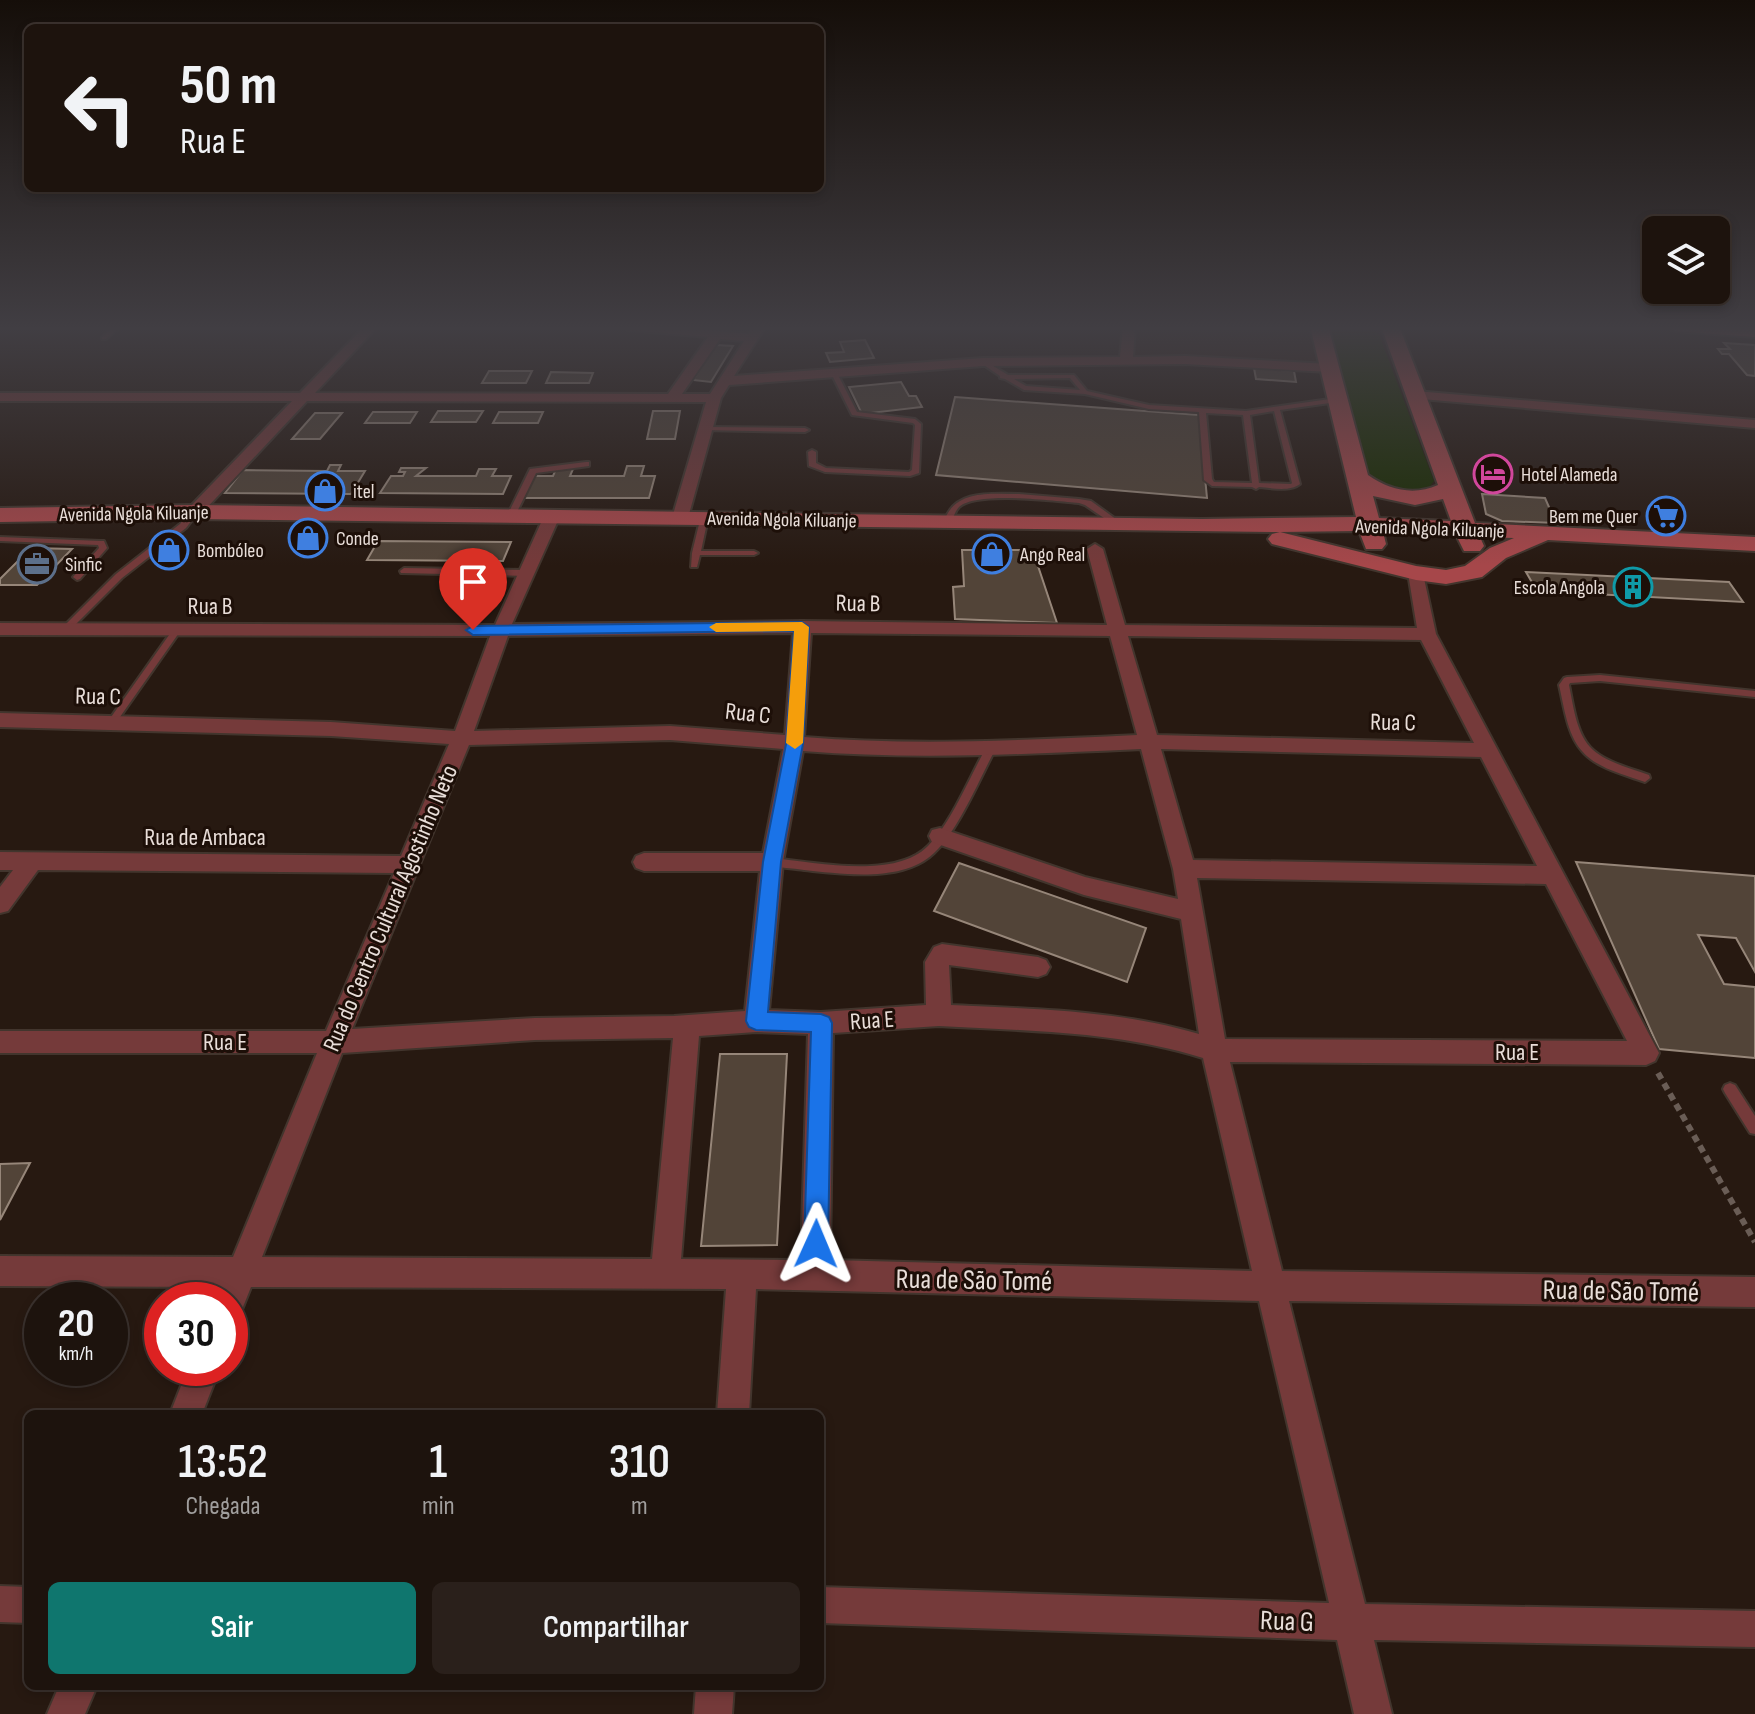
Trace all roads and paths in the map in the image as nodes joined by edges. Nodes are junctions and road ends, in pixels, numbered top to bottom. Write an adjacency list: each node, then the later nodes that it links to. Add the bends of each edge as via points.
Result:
1 (295, 406): 20 (street)
2 (712, 406): 13 (street)
3 (850, 406): 15 (lane, via 854,414 915,421 916,471 825,470 812,464)
4 (1144, 406): 10 (lane)
5 (1302, 406): 9 (lane)
6 (1339, 406): 17 (main road)
7 (1419, 406): 19 (main road)
8 (1544, 406): 12 (street)
9 (1277, 411): 11 (lane); 18 (lane, via 1296,484)
10 (1202, 412): 11 (lane); 18 (lane, via 1208,480 1218,486)
11 (1246, 413): 18 (lane)
12 (1755, 424)
13 (705, 429): 14 (lane); 23 (street)
14 (805, 430)
15 (812, 452)
16 (586, 464): 21 (lane, via 533,471)
17 (1357, 478): 19 (main road, via 1378,491 1406,497 1424,498); 26 (main road)
18 (1256, 487)
19 (1450, 488): 28 (main road)
20 (194, 512): 21 (main road, Avenida Ngola Kiluanje); 25 (main road, Avenida Ngola Kiluanje); 44 (lane)
21 (511, 516): 22 (main road, Avenida Ngola Kiluanje)
22 (552, 516): 23 (main road, Avenida Ngola Kiluanje); 39 (street, Rua do Centro Cultural Agostinho Neto)
23 (680, 518): 24 (main road, Avenida Ngola Kiluanje)
24 (704, 518): 27 (main road, Avenida Ngola Kiluanje); 33 (lane)
25 (4, 519)
26 (1369, 524): 27 (main road, Avenida Ngola Kiluanje); 28 (main road, Avenida Ngola Kiluanje); 35 (main road)
27 (1202, 526): 35 (main road)
28 (1466, 529): 29 (main road, Avenida Ngola Kiluanje); 37 (main road)
29 (1564, 533): 31 (main road); 37 (main road, via 1519,543)
30 (0, 539): 41 (lane, via 101,543 103,548)
31 (1755, 545)
32 (1095, 549): 47 (street)
33 (696, 553): 34 (lane); 36 (lane)
34 (754, 553)
35 (1379, 562): 40 (main road)
36 (694, 565)
37 (1480, 568): 40 (main road, via 1461,576)
38 (404, 571): 39 (lane)
39 (527, 573): 46 (street, Rua do Centro Cultural Agostinho Neto)
40 (1416, 573): 48 (street)
41 (77, 577)
42 (802, 627): 46 (street, Rua B); 47 (street, Rua B); 54 (street)
43 (0, 629): 44 (street, Rua B)
44 (66, 629): 45 (street, Rua B)
45 (177, 630): 46 (street, Rua B); 51 (lane)
46 (501, 630): 52 (street, Rua do Centro Cultural Agostinho Neto)
47 (1120, 632): 48 (street, Rua B); 53 (street)
48 (1427, 634): 56 (street)
49 (1755, 694): 57 (lane, via 1600,678 1567,680 1579,744 1600,761)
50 (0, 720): 51 (street, Rua C)
51 (112, 722): 52 (street, Rua C)
52 (462, 738): 54 (street, Rua C, via 670,733); 63 (street, Rua do Centro Cultural Agostinho Neto)
53 (1149, 742): 55 (street, Rua C); 56 (street, Rua C); 64 (street)
54 (794, 744): 55 (street, Rua C); 62 (street)
55 (991, 748): 58 (lane)
56 (1490, 750): 65 (street)
57 (1645, 778)
58 (940, 836): 62 (lane, via 931,851 910,866 882,870); 67 (street, via 1084,886)
59 (0, 861): 60 (street, Rua de Ambaca)
60 (32, 862): 63 (street, Rua de Ambaca); 66 (street)
61 (644, 862): 62 (street)
62 (772, 862): 70 (street)
63 (411, 865): 74 (street, Rua do Centro Cultural Agostinho Neto)
64 (1184, 869): 65 (street); 67 (street)
65 (1555, 875): 76 (street)
66 (0, 904)
67 (1191, 912): 75 (street)
68 (1038, 967): 69 (street, via 942,954 937,962)
69 (939, 1015): 71 (street, Rua E); 75 (street, Rua E, via 1080,1022 1155,1032)
70 (756, 1021): 71 (street, Rua E); 72 (street, Rua E)
71 (821, 1023): 81 (street)
72 (687, 1027): 74 (street, Rua E, via 535,1029); 82 (street)
73 (0, 1042): 74 (street, Rua E)
74 (334, 1042): 85 (street, Rua do Centro Cultural Agostinho Neto)
75 (1214, 1050): 76 (street, Rua E); 86 (street)
76 (1646, 1053): 79 (path)
77 (1730, 1089): 78 (lane)
78 (1755, 1128)
79 (1755, 1242)
80 (0, 1271): 84 (street, Rua de São Tomé)
81 (815, 1275): 83 (street, Rua de São Tomé); 86 (street, Rua de São Tomé)
82 (665, 1276): 83 (street, Rua de São Tomé); 87 (street, Rua de São Tomé)
83 (742, 1276): 91 (street)
84 (152, 1282)
85 (237, 1282)
86 (1270, 1286): 88 (street, Rua de São Tomé); 95 (street)
87 (248, 1288)
88 (1755, 1292)
89 (197, 1386): 90 (street)
90 (188, 1410)
91 (733, 1410)
92 (0, 1604): 93 (street)
93 (24, 1605)
94 (824, 1605): 95 (street, Rua G)
95 (1349, 1622): 96 (street, Rua G); 101 (street)
96 (1755, 1629)
97 (76, 1690): 99 (street)
98 (715, 1690): 100 (street)
99 (66, 1714)
100 (713, 1714)
101 (1373, 1714)

